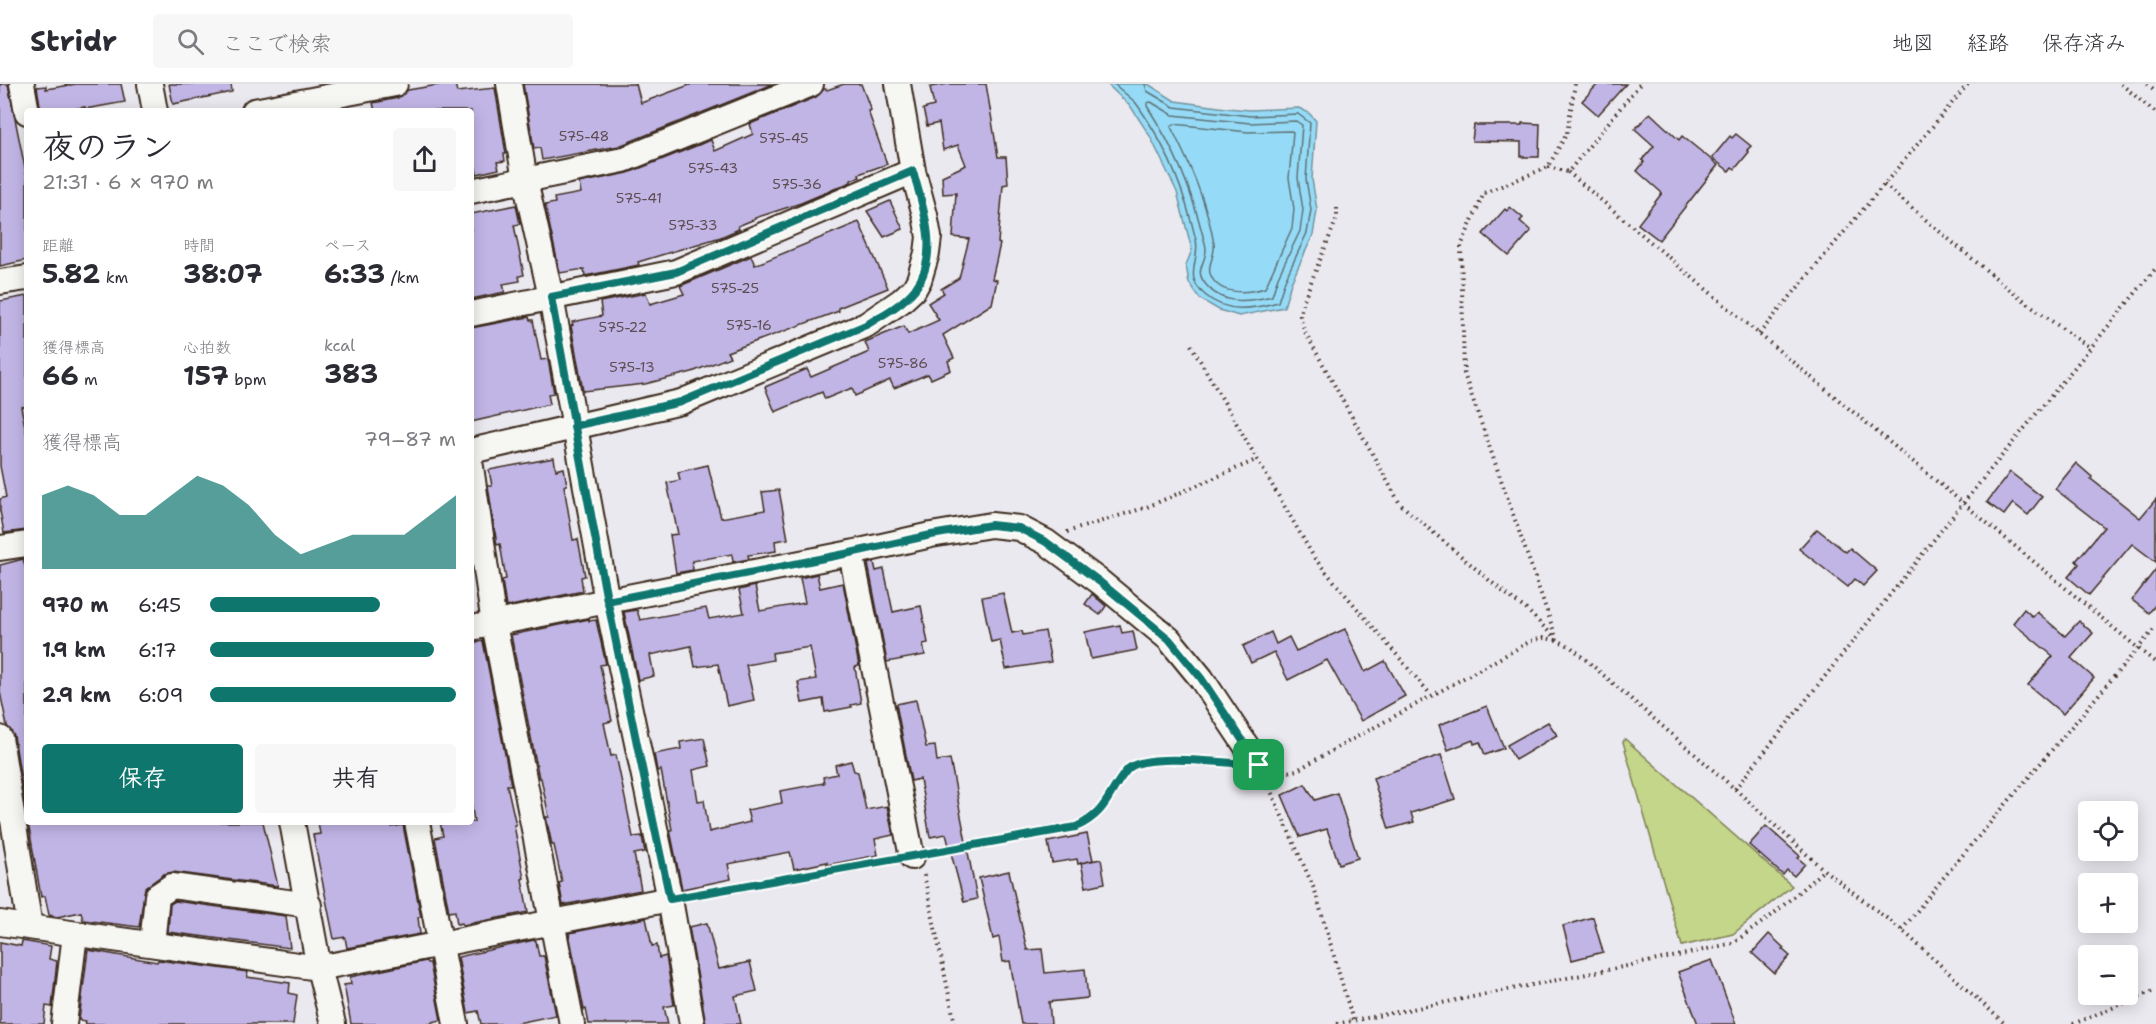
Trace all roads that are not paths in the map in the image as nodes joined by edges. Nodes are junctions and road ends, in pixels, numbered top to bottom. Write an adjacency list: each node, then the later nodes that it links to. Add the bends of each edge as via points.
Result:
1 (22, 84): 7 (street)
2 (150, 84): 8 (street)
3 (395, 84): 9 (street)
4 (509, 84): 11 (street)
5 (811, 84): 11 (street, via 623,160)
6 (898, 84): 10 (street)
7 (26, 108)
8 (154, 108)
9 (270, 108)
10 (913, 171): 15 (street, via 676,272); 17 (street, via 929,237 927,253 914,289 892,310 866,325 681,402)
11 (525, 180): 12 (street); 15 (street)
12 (474, 190)
13 (24, 278): 14 (street)
14 (0, 282)
15 (551, 297): 16 (street); 17 (street)
16 (474, 313)
17 (574, 426): 18 (street); 23 (street)
18 (474, 450)
19 (474, 507): 24 (street)
20 (24, 544): 21 (street)
21 (0, 548)
22 (850, 553): 23 (street); 26 (street, via 991,525 1019,528 1053,547 1169,639 1201,678); 29 (street)
23 (607, 601): 24 (street); 30 (street)
24 (483, 626): 32 (street)
25 (0, 738): 34 (street)
26 (1259, 765)
27 (293, 825): 31 (street)
28 (418, 825): 36 (street)
29 (916, 856)
30 (670, 899): 32 (street); 43 (street)
31 (309, 905): 37 (street, via 172,886 157,896); 38 (street)
32 (552, 922): 36 (street); 42 (street)
33 (0, 923): 34 (street)
34 (30, 927): 35 (street)
35 (75, 934): 37 (street); 39 (street)
36 (441, 943): 38 (street); 41 (street)
37 (152, 944): 38 (street)
38 (319, 968): 40 (street)
39 (64, 1024)
40 (333, 1024)
41 (456, 1024)
42 (572, 1024)
43 (692, 1024)

